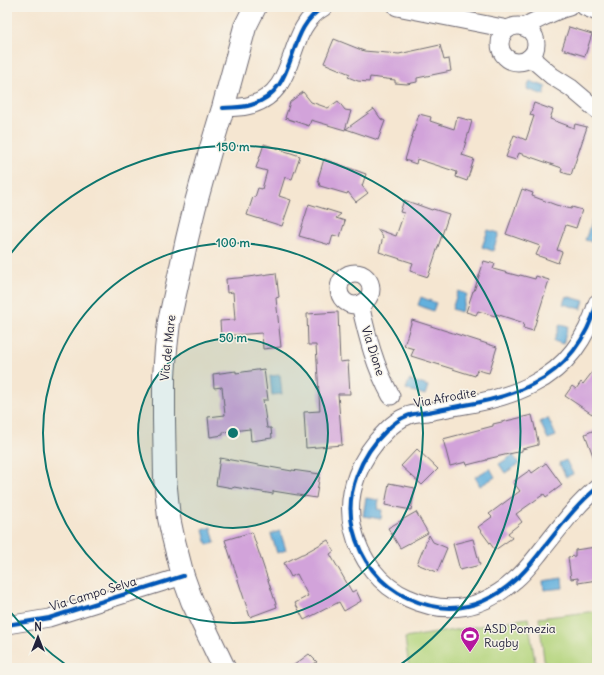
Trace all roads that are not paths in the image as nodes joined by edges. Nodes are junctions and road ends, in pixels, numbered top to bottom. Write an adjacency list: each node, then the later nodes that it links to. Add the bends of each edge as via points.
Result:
1 (255, 7): 7 (main road, Via del Mare)
2 (324, 7): 10 (street, via 312,16 303,29 286,73 276,89 263,100 252,104)
3 (397, 7): 8 (street)
4 (569, 7): 8 (street)
5 (585, 7): 6 (street)
6 (597, 12)
7 (246, 17): 10 (main road, Via del Mare)
8 (511, 30): 9 (street, via 528,30 533,34 535,52); 9 (street, via 500,40 504,56 513,62 524,62)
9 (530, 57): 11 (street)
10 (223, 108): 18 (main road, Via del Mare, via 187,239 169,322 166,349 164,419 167,498 173,538)
11 (597, 110)
12 (360, 304): 14 (street, Via Dione, via 369,343)
13 (597, 304): 15 (street, Via Afrodite, via 592,320 579,344 556,369 540,381 485,401)
14 (391, 396): 15 (street, Via Dione); 16 (street)
15 (412, 414): 16 (street, Via Afrodite, via 399,419)
16 (386, 432): 17 (street, Via Afrodite, via 368,451 354,483 351,496 352,526 358,544 375,574 394,591 434,608 468,607 500,592 516,580 577,507)
17 (597, 488)
18 (183, 576): 19 (street, Via Campo Selva, via 49,618); 20 (main road, Via del Mare)
19 (7, 625)
20 (224, 668)

